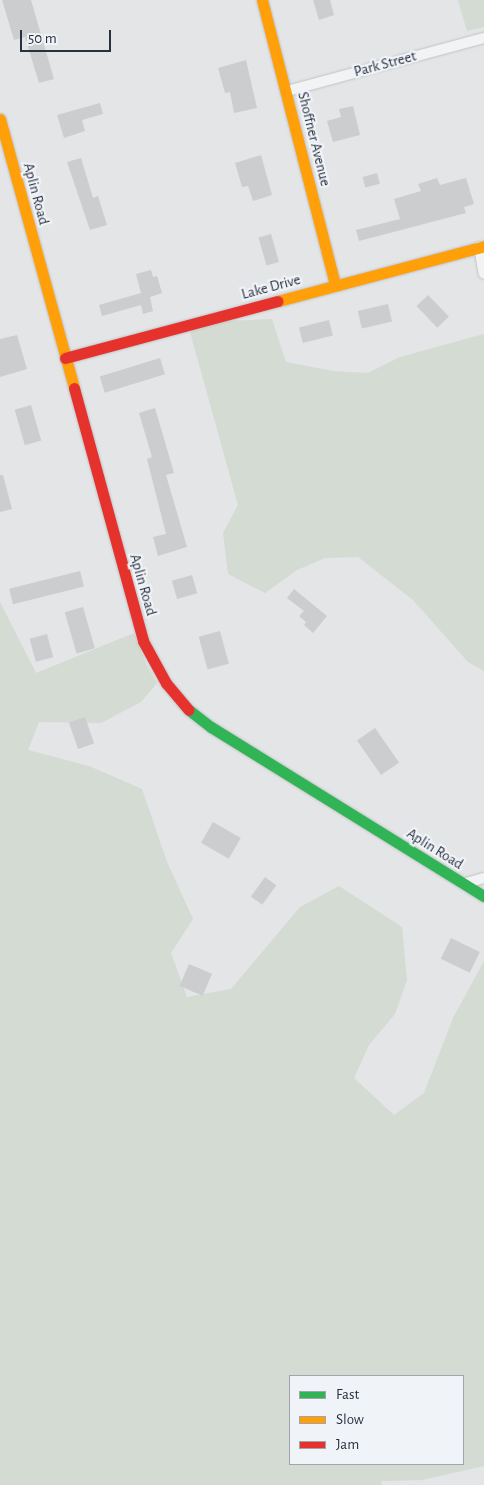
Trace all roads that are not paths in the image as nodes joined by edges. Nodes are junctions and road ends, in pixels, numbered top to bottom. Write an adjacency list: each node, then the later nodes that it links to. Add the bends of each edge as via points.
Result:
1 (262, 0): 3 (street, Shoffner Avenue)
2 (484, 38): 3 (street, Park Street)
3 (287, 91): 7 (street, Shoffner Avenue)
4 (0, 120): 8 (street, Aplin Road)
5 (481, 246): 6 (street); 7 (street, Lake Drive)
6 (484, 274)
7 (334, 285): 8 (street, Lake Drive)
8 (65, 358): 10 (street, Aplin Road, via 143,641 166,683 210,728)
9 (484, 878): 10 (street)
10 (463, 884): 11 (street, Aplin Road)
11 (484, 896)

